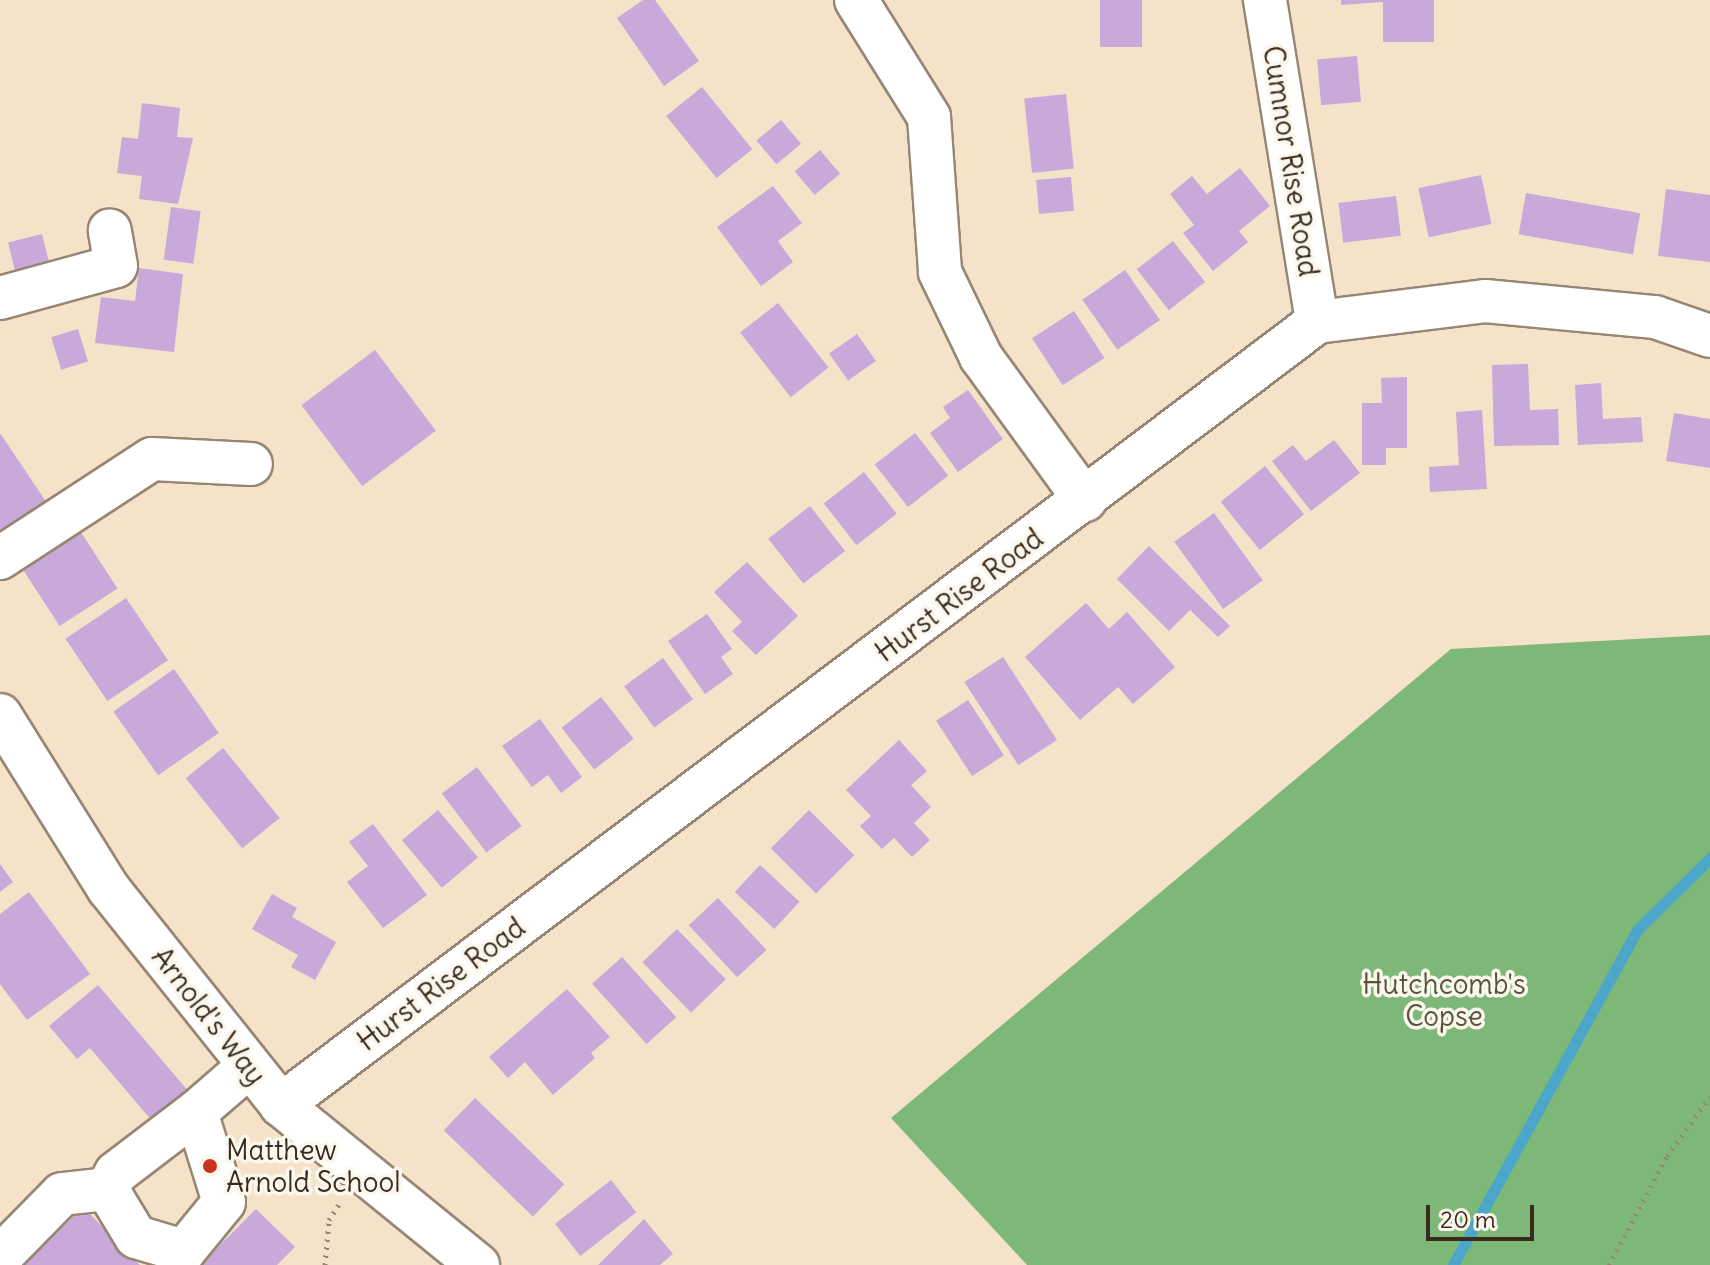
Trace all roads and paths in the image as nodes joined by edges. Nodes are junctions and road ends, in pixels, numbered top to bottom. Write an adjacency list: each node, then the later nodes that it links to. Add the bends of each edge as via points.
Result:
1 (856, 0): 8 (street, via 929,117 940,272 981,357)
2 (1265, 0): 5 (street, Cumnor Rise Road)
3 (110, 231): 4 (street, via 116,266)
4 (0, 298)
5 (1317, 322): 6 (street, via 1485,301 1655,317); 8 (street, Hurst Rise Road)
6 (1710, 336)
7 (251, 464): 9 (street, via 152,459)
8 (1085, 500): 13 (street, Hurst Rise Road)
9 (0, 558)
10 (6, 739): 11 (street, Arnold's Way, via 108,888)
11 (248, 1067): 13 (street, Arnold's Way); 14 (street)
12 (1710, 1097): 20 (path, via 1667,1156)
13 (281, 1105): 15 (street, Arnold's Way)
14 (196, 1112): 16 (street, via 116,1173); 16 (street, via 224,1202 184,1251 136,1237)
15 (361, 1170): 18 (path, via 329,1220); 19 (street, Arnold's Way)
16 (107, 1189): 17 (street, via 62,1194)
17 (0, 1257)
18 (325, 1265)
19 (478, 1265)
20 (1609, 1265)

